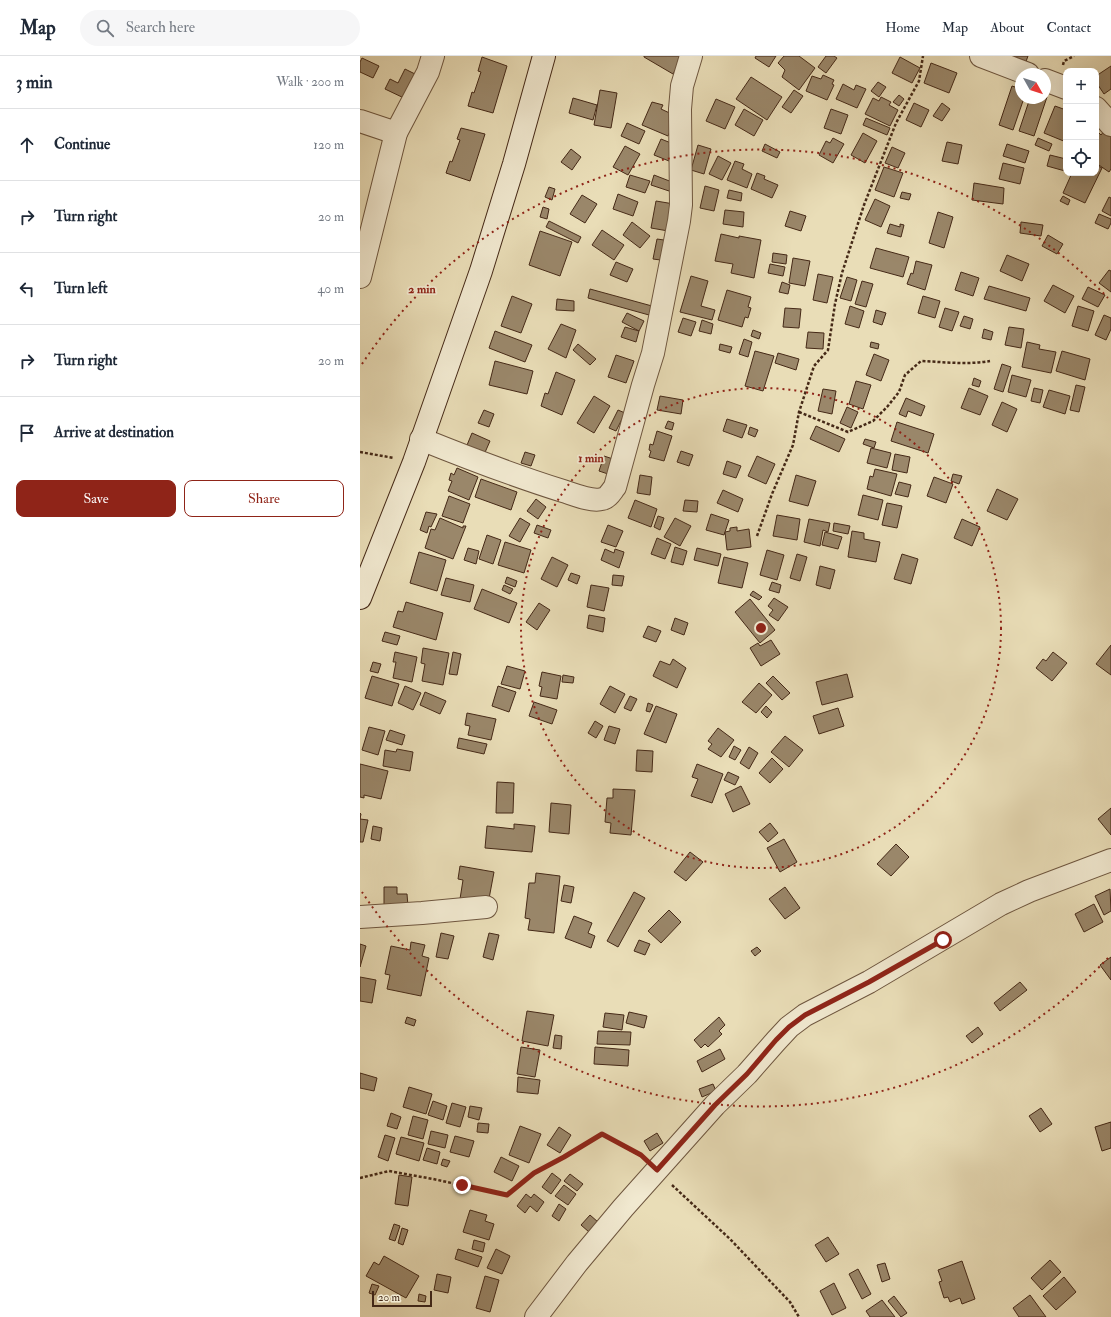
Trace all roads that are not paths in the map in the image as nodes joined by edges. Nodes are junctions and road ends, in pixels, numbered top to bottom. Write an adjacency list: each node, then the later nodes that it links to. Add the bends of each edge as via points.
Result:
1 (433, 56): 11 (street, via 428,72)
2 (544, 56): 13 (street, via 481,270)
3 (691, 56): 13 (street, via 682,86 680,109 680,221 653,354 615,487 601,500 586,498)
4 (981, 56): 5 (street)
5 (1015, 69)
6 (1051, 82): 7 (street)
7 (1063, 87)
8 (1099, 111): 10 (street)
9 (360, 121): 11 (street)
10 (1111, 125)
11 (396, 133): 12 (street)
12 (360, 277)
13 (421, 439): 14 (street)
14 (360, 598)
15 (1111, 860): 18 (street, via 1001,904 876,979 805,1015 789,1027 657,1170 577,1263)
16 (486, 907): 17 (street)
17 (360, 917)
18 (536, 1317)

